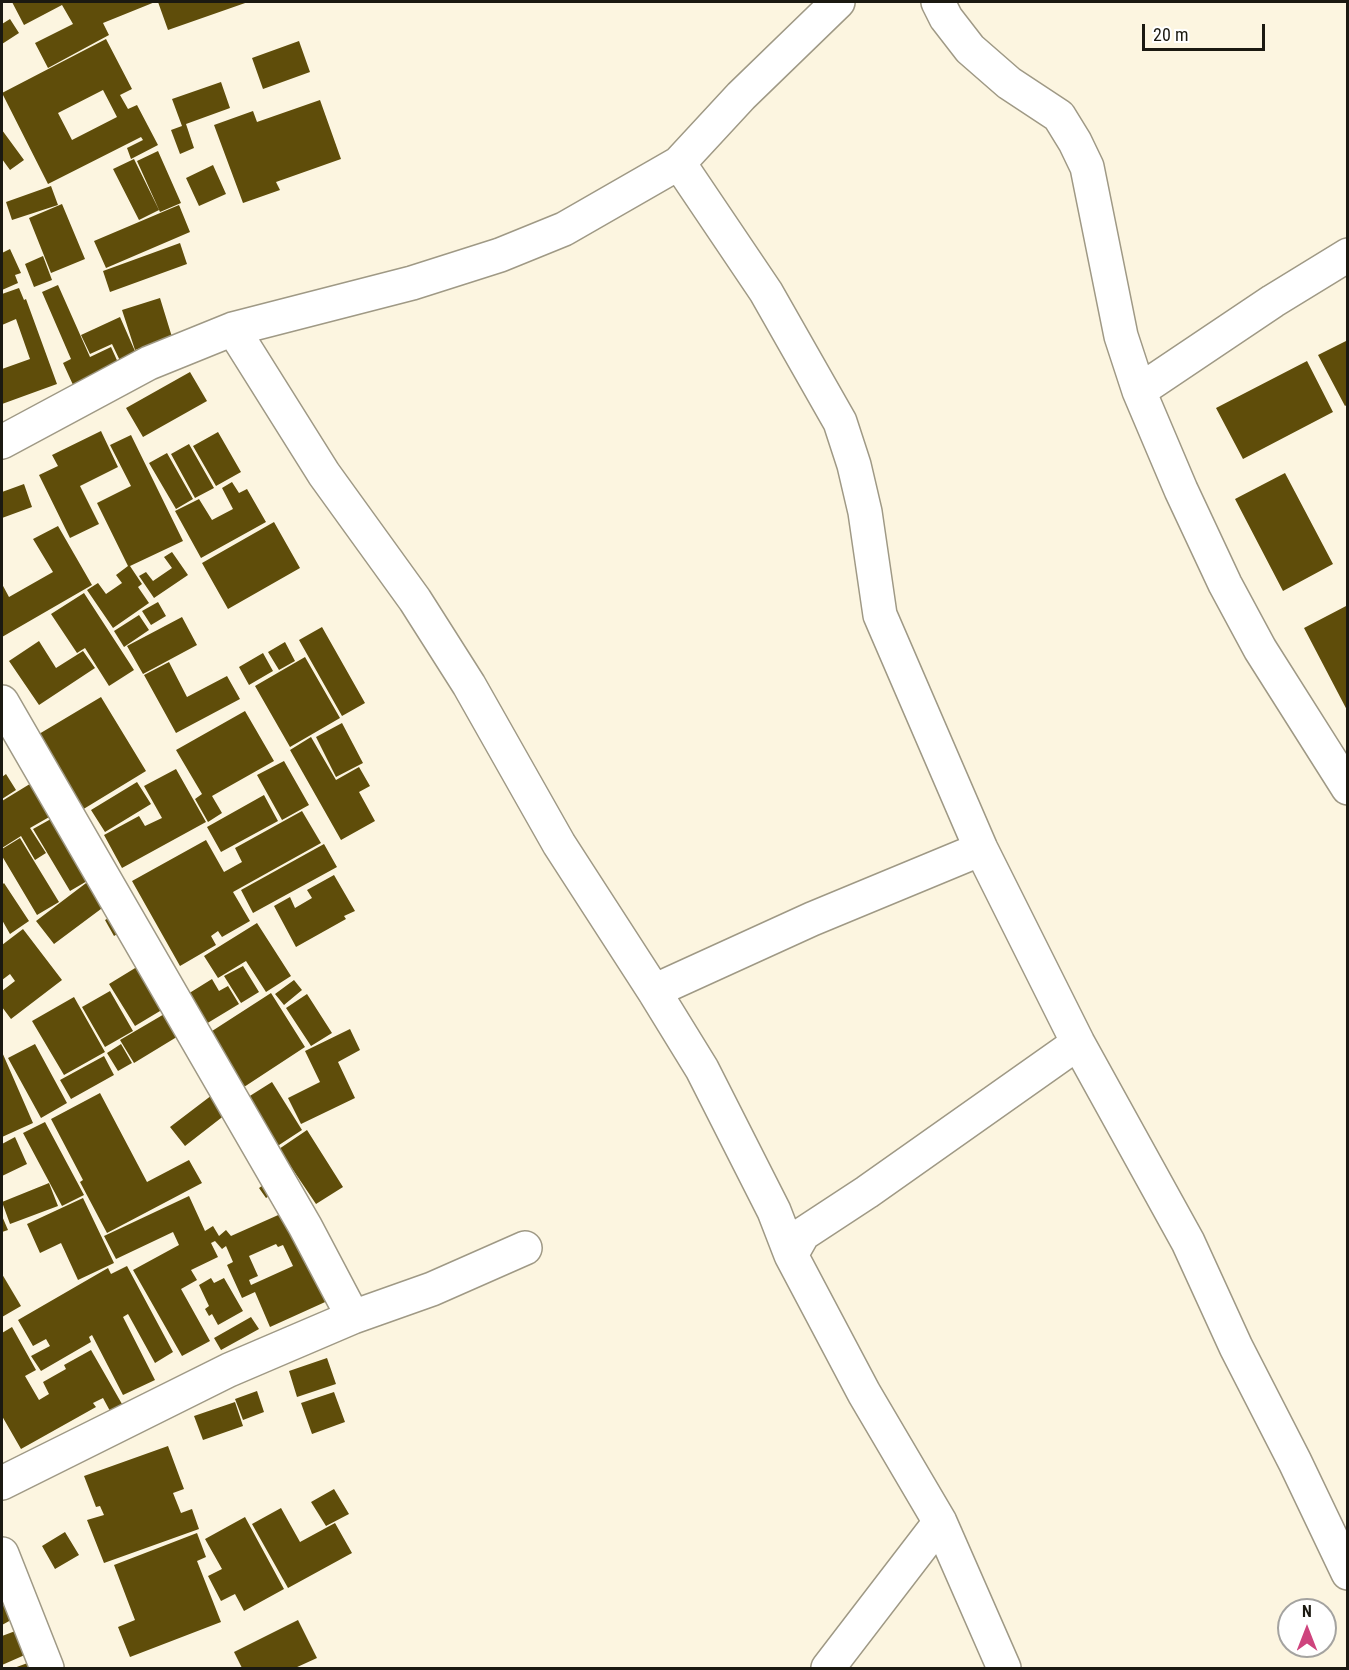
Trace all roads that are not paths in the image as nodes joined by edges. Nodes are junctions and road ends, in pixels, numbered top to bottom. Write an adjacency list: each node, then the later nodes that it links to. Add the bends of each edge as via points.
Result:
1 (838, 2): 3 (street)
2 (938, 2): 6 (street, via 970,49 1009,83 1059,117 1075,142 1087,167 1121,336)
3 (679, 163): 5 (street, via 564,229 500,255 412,284); 10 (street, via 766,292 840,422 865,512 880,615)
4 (1347, 255): 6 (street)
5 (233, 329): 7 (street, via 149,363); 11 (street, via 324,474 415,600 469,685 559,844)
6 (1139, 391): 9 (street, via 1225,584 1260,649)
7 (2, 442)
8 (2, 702): 15 (street, via 305,1226)
9 (1347, 788)
10 (981, 849): 11 (street, via 812,919); 12 (street)
11 (654, 991): 14 (street, via 707,1079 774,1210)
12 (1078, 1043): 14 (street, via 804,1234); 19 (street, via 1188,1242)
13 (525, 1248): 15 (street, via 432,1289)
14 (791, 1255): 17 (street, via 864,1393)
15 (353, 1317): 16 (street, via 229,1370)
16 (2, 1483)
17 (940, 1522): 21 (street); 22 (street)
18 (2, 1554): 20 (street)
19 (1347, 1573)
20 (47, 1668)
21 (828, 1668)
22 (1004, 1668)

